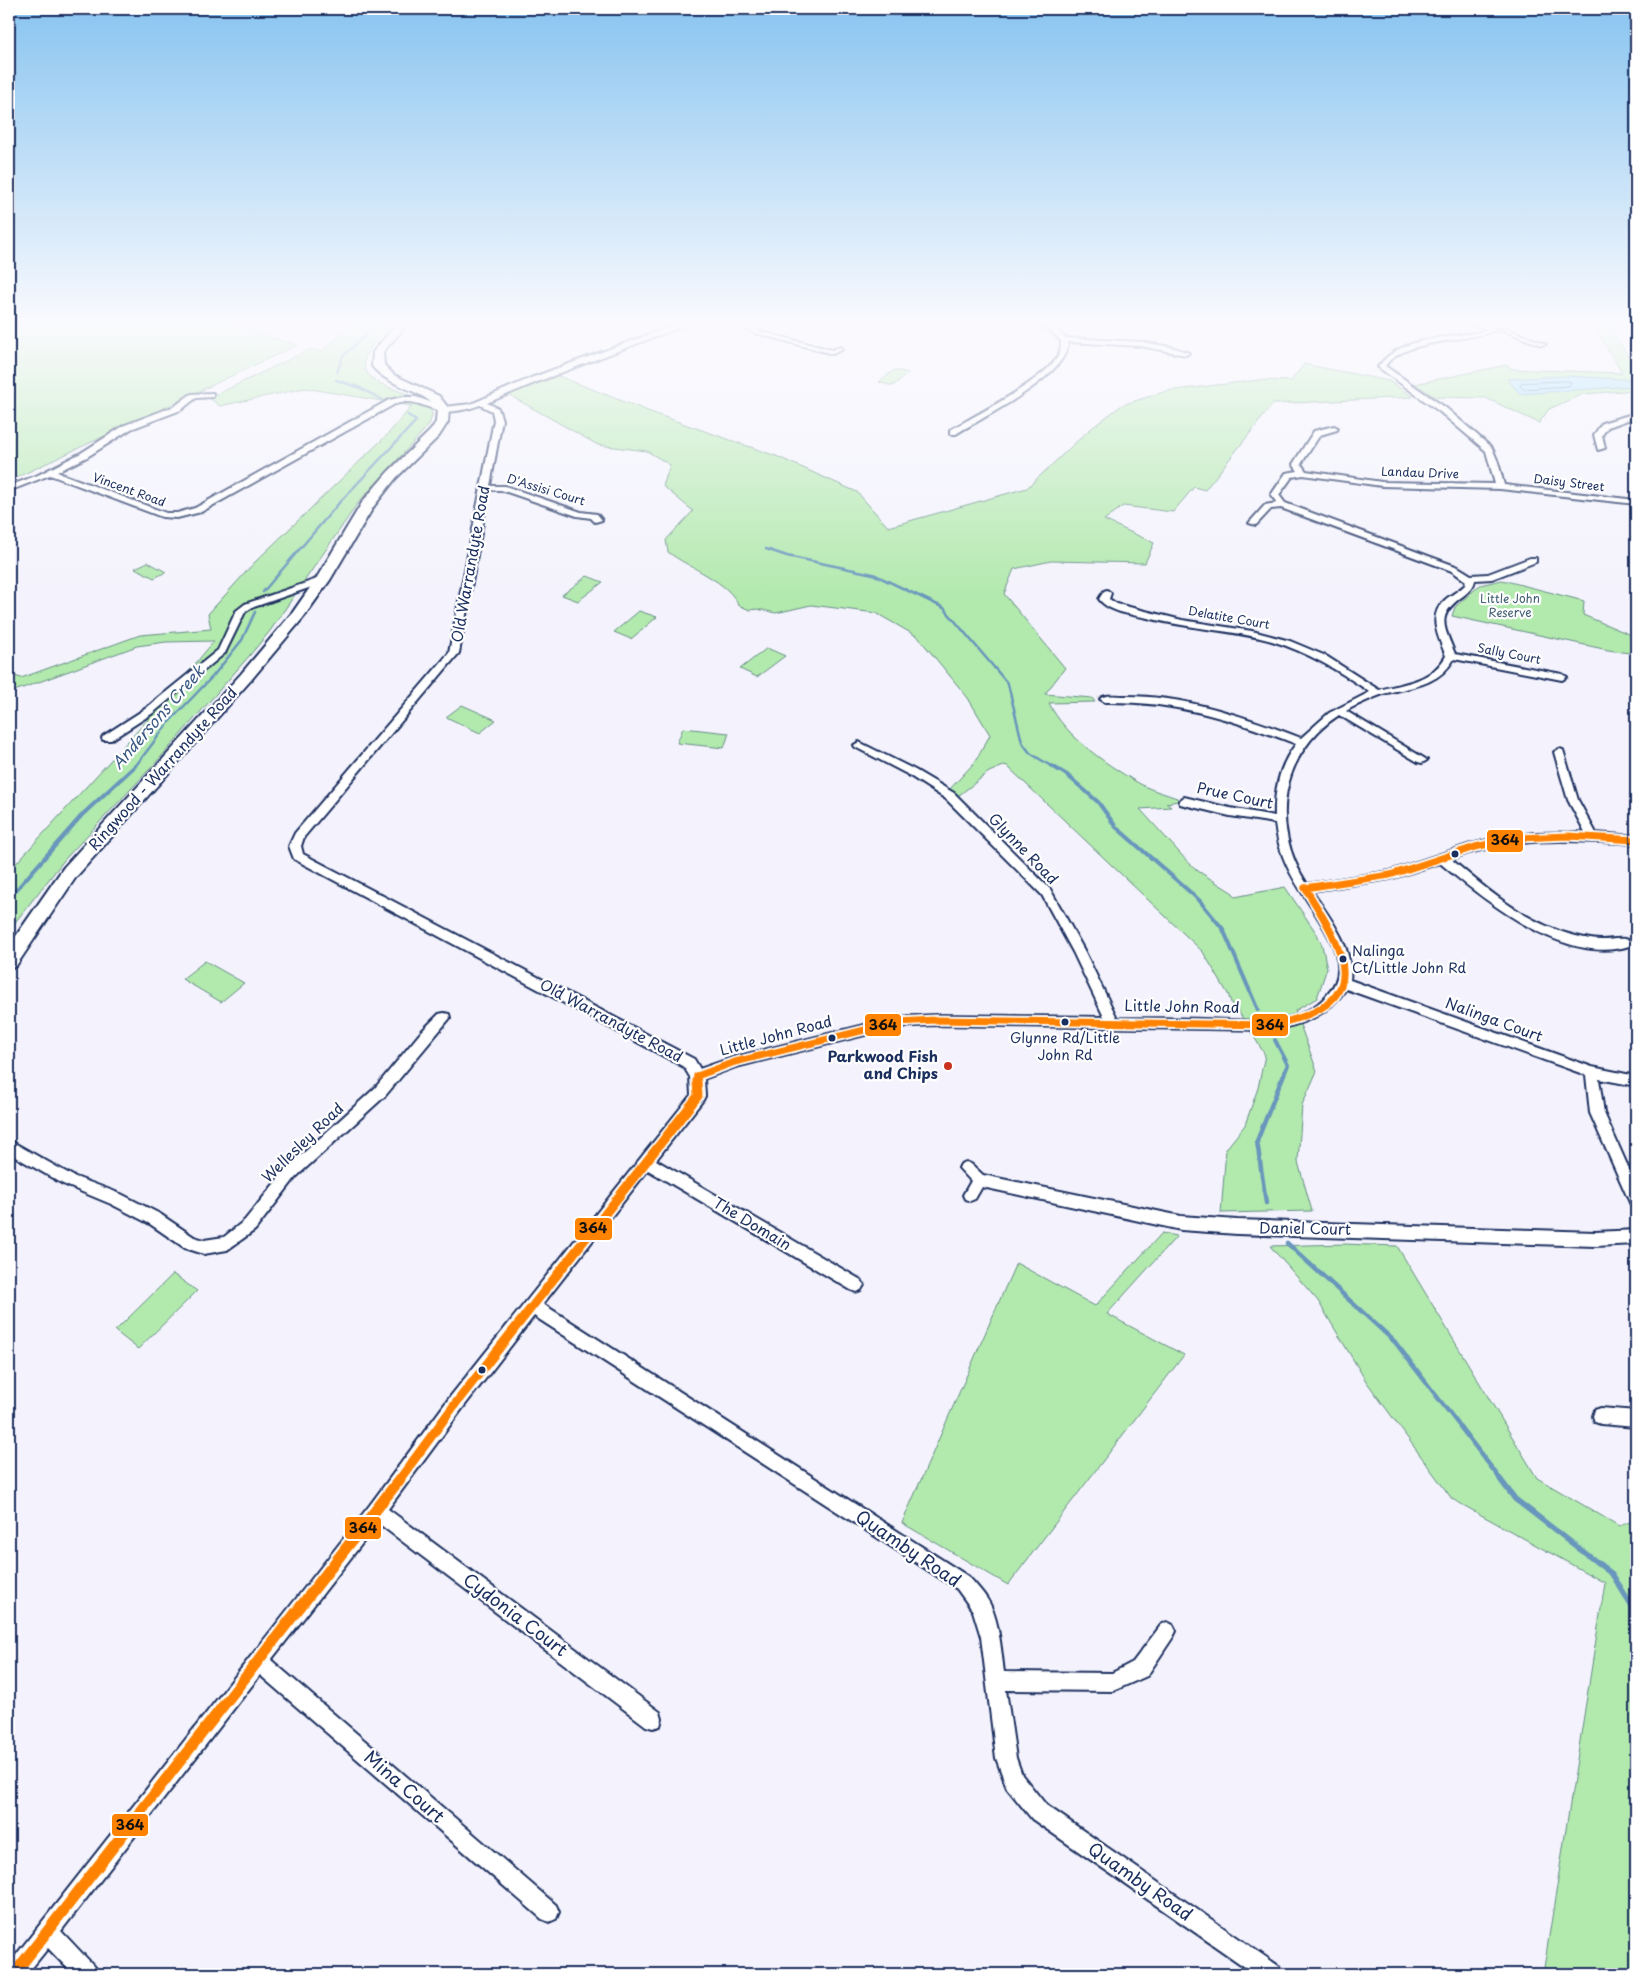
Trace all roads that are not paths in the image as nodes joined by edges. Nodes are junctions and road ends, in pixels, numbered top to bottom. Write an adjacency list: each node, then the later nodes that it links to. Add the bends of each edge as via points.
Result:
1 (163, 414): 11 (street, via 128,427 84,455)
2 (371, 414): 11 (street, Vincent Road, via 198,510 177,516 166,515)
3 (443, 414): 21 (main road, Ringwood - Warrandyte Road, via 435,433 368,504)
4 (496, 414): 14 (street, Old Warrandyte Road, via 498,420)
5 (982, 414): 9 (street)
6 (1447, 414): 13 (street, via 1489,450)
7 (1636, 416): 10 (street, via 1605,426 1598,435)
8 (1334, 428): 12 (street, via 1318,433 1297,464)
9 (953, 432)
10 (1601, 448)
11 (49, 472): 15 (street)
12 (1303, 473): 13 (street, Landau Drive, via 1382,484); 17 (street, via 1289,475 1275,495)
13 (1500, 487): 16 (street, Daisy Street)
14 (484, 488): 18 (street, D'Assisi Court, via 502,488 580,514); 46 (street, Old Warrandyte Road, via 454,654 299,836 295,846 298,856 665,1049 688,1063)
15 (9, 489)
16 (1636, 502)
17 (1282, 505): 19 (street, via 1268,507); 22 (street, via 1455,569)
18 (597, 515)
19 (1253, 523)
20 (1533, 560): 22 (street)
21 (323, 580): 29 (street, via 248,606 242,611 222,651 149,711); 41 (main road, Ringwood - Warrandyte Road, via 246,676 70,872)
22 (1469, 583): 24 (street, via 1445,604 1440,614 1440,625)
23 (1107, 593): 26 (street, Delatite Court, via 1104,599 1107,603 1142,614 1286,642 1349,673)
24 (1451, 656): 25 (street, Sally Court); 26 (street, via 1435,676 1410,686)
25 (1562, 677)
26 (1377, 693): 28 (street)
27 (1105, 699): 30 (street, via 1129,698 1198,706)
28 (1339, 711): 30 (street); 33 (street)
29 (107, 738)
30 (1301, 742): 35 (street, via 1284,778)
31 (859, 745): 44 (street, Glynne Road, via 950,796 1046,892)
32 (1559, 752): 36 (street, via 1573,800)
33 (1422, 760)
34 (1184, 800): 35 (street, Prue Court)
35 (1279, 820): 39 (street, via 1292,870)
36 (1592, 836): 37 (street); 38 (street, via 1502,840)
37 (1636, 840)
38 (1442, 858): 39 (street, via 1376,879); 40 (street, via 1492,899 1533,924 1565,937 1595,944)
39 (1305, 888): 42 (street, via 1337,943 1344,961)
40 (1625, 943)
41 (9, 961)
42 (1343, 983): 44 (street, Little John Road, via 1331,1000 1313,1015 1271,1025); 45 (street, Nalinga Court)
43 (444, 1018): 48 (street, Wellesley Road, via 380,1092 291,1173 250,1225 227,1243 204,1247 190,1243 155,1219 68,1180)
44 (1112, 1023): 46 (street, Little John Road, via 897,1022 735,1062)
45 (1592, 1072): 47 (street, Nalinga Court); 53 (street, via 1597,1112)
46 (698, 1076): 49 (street, via 698,1096)
47 (1636, 1080)
48 (9, 1146)
49 (647, 1162): 55 (street, The Domain); 56 (street)
50 (966, 1168): 51 (street)
51 (979, 1180): 52 (street); 54 (street, Daniel Court, via 1206,1226)
52 (970, 1195)
53 (1636, 1200)
54 (1636, 1237)
55 (856, 1286)
56 (533, 1306): 59 (street); 62 (street, Quamby Road, via 963,1583 981,1606)
57 (1601, 1416): 58 (street)
58 (1636, 1419)
59 (376, 1511): 61 (street); 63 (street, Cydonia Court)
60 (1167, 1631): 62 (street, via 1140,1670 1113,1682)
61 (260, 1662): 64 (street, Mina Court); 65 (street)
62 (997, 1681): 68 (street, Quamby Road, via 1006,1758 1014,1781 1039,1812)
63 (653, 1719)
64 (549, 1912)
65 (47, 1932): 66 (street); 67 (street)
66 (14, 1974)
67 (88, 1974)
68 (1273, 1974)

